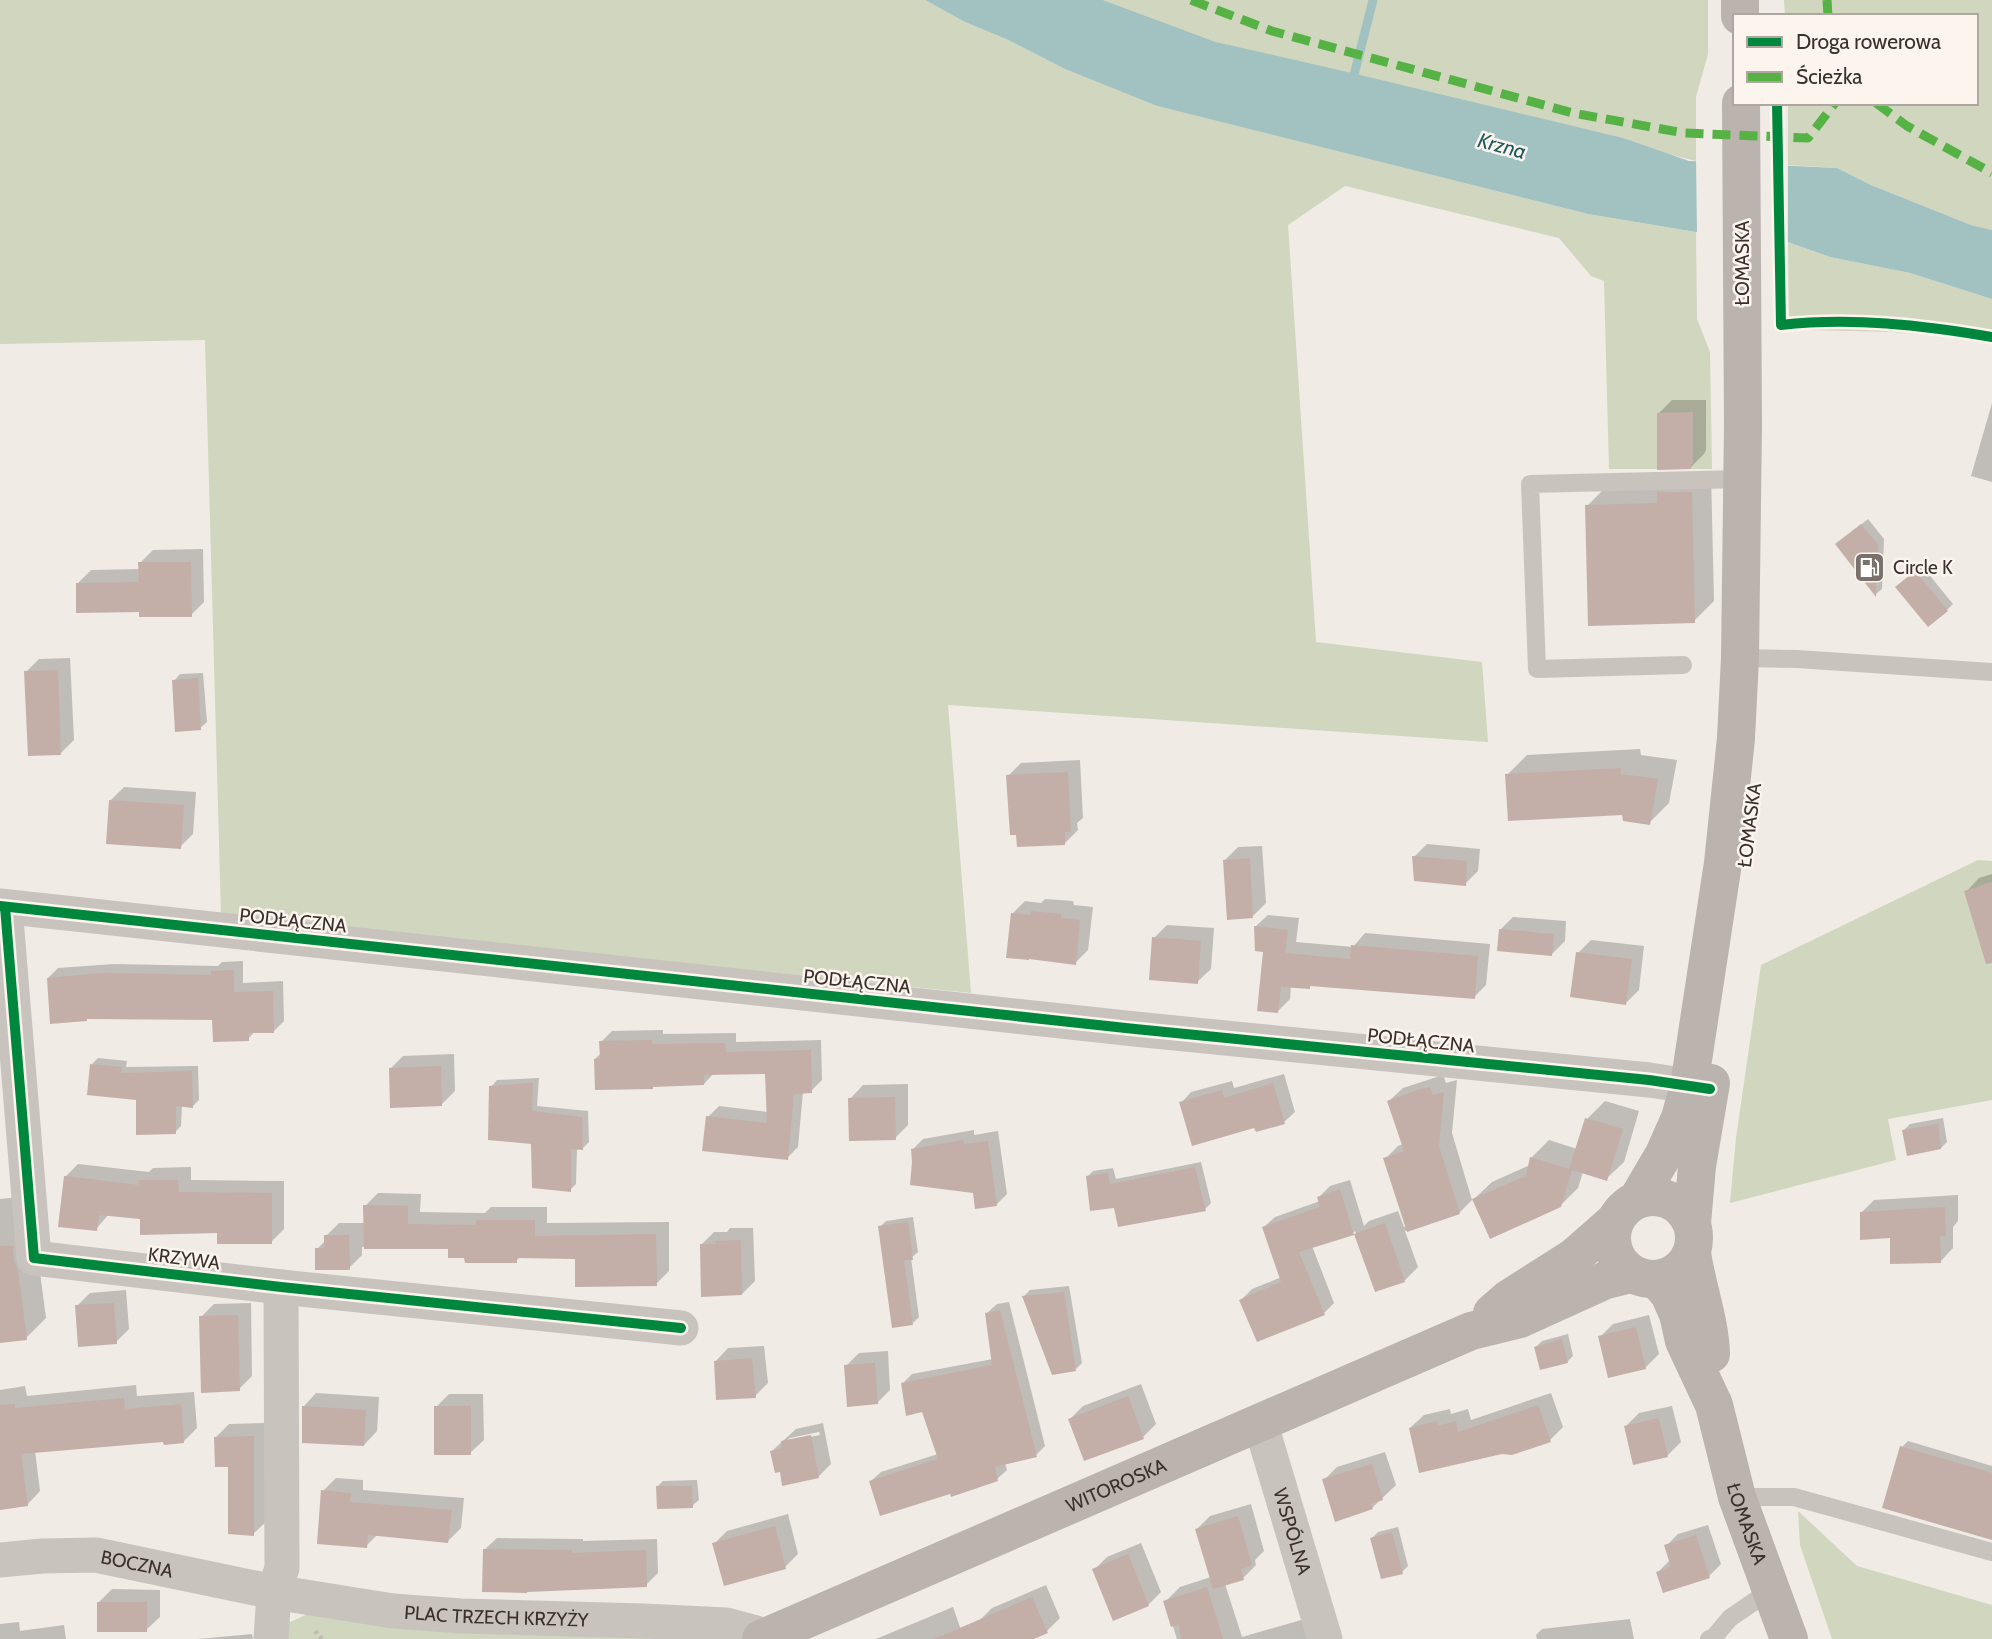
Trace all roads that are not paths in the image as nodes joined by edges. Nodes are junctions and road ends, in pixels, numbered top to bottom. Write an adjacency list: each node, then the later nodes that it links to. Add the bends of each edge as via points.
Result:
1 (1741, 105): 2 (main road, ŁOMASKA)
2 (1743, 424): 3 (main road, ŁOMASKA); 4 (main road, ŁOMASKA, via 1761,555)
3 (1742, 479): 4 (main road, ŁOMASKA); 5 (lane, via 1530,484 1537,669)
4 (1750, 659): 6 (lane); 8 (main road, ŁOMASKA, via 1736,738)
5 (1682, 665)
6 (1992, 672)
7 (2, 906): 8 (street, PODŁĄCZNA); 12 (street, KRZYWA, via 34,1258)
8 (1699, 1088): 9 (main road, WITOROSKA); 10 (main road, ŁOMASKA)
9 (1626, 1210): 10 (main road, via 1647,1197 1670,1200 1679,1206); 11 (main road, WITOROSKA, via 1612,1229 1612,1247 1619,1262); 14 (main road, WITOROSKA, via 1574,1257 1508,1299)
10 (1692, 1238): 11 (main road, WITOROSKA, via 1682,1268 1674,1274); 15 (main road, ŁOMASKA, via 1710,1335)
11 (1644, 1277): 14 (main road, WITOROSKA, via 1606,1280 1520,1319); 15 (main road, ŁOMASKA, via 1668,1294)
12 (281, 1287): 13 (street, KRZYWA); 21 (street, via 282,1568)
13 (681, 1328)
14 (1471, 1331): 16 (main road, WITOROSKA)
15 (1714, 1405): 17 (main road, ŁOMASKA)
16 (1260, 1422): 22 (main road, WITOROSKA); 24 (street, WSPÓLNA)
17 (1737, 1497): 18 (lane, via 1794,1497); 20 (main road, ŁOMASKA)
18 (1992, 1552)
19 (0, 1560): 21 (street, BOCZNA, via 96,1555)
20 (1771, 1590): 25 (lane); 26 (main road, ŁOMASKA)
21 (274, 1592): 22 (street, PLAC TRZECH KRZYŻY, via 393,1611 461,1616 726,1625); 23 (street)
22 (764, 1638)
23 (271, 1639)
24 (1325, 1639)
25 (1709, 1639)
26 (1789, 1639)

